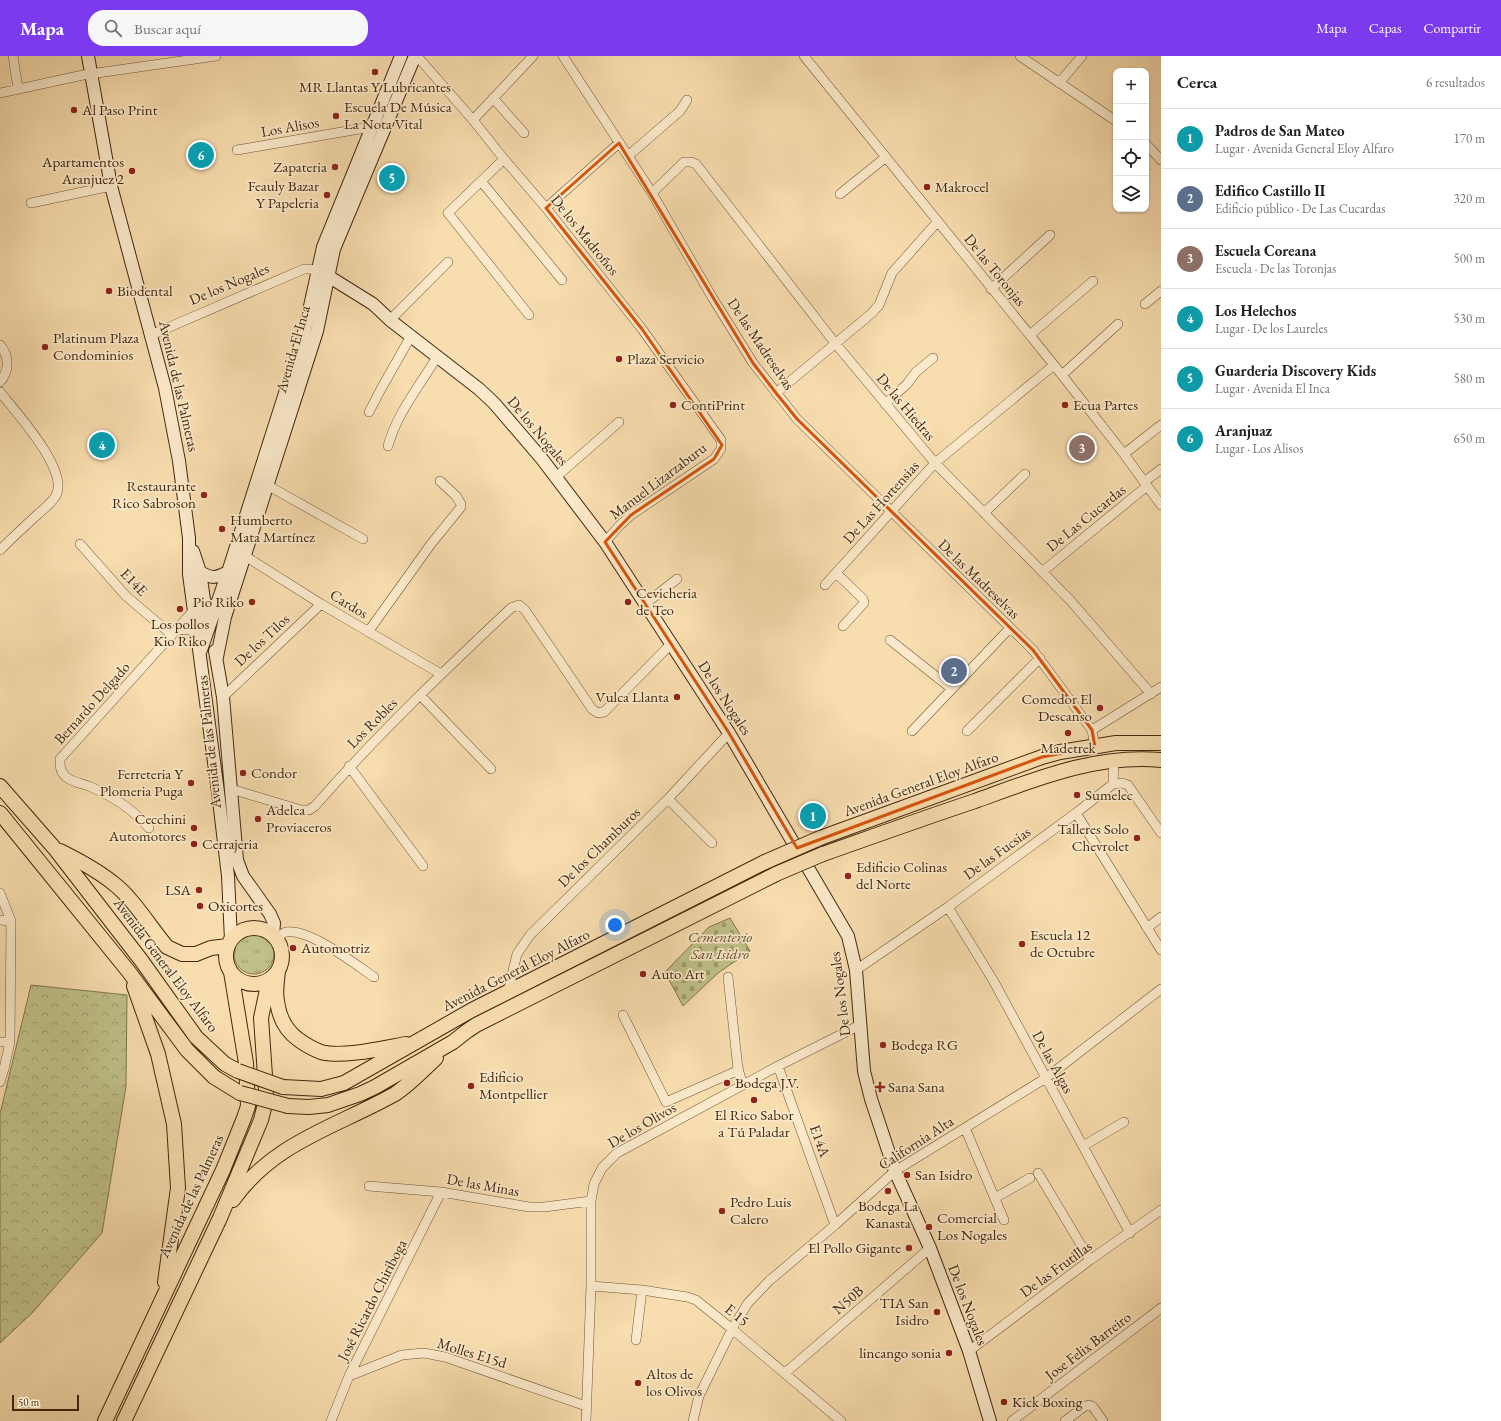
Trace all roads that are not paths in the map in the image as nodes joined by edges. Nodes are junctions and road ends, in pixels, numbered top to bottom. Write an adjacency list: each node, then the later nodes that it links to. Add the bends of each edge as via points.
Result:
1 (88, 56): 11 (street, Avenida de las Palmeras)
2 (216, 56): 11 (street)
3 (401, 56): 19 (street, Avenida El Inca)
4 (416, 56): 18 (street, De los Madroños); 37 (street, Avenida El Inca)
5 (533, 56): 15 (street)
6 (563, 56): 21 (street, De las Madreselvas)
7 (804, 56): 25 (street, De las Toronjas)
8 (1082, 56): 12 (street)
9 (12, 57): 13 (street)
10 (1025, 57): 12 (street)
11 (91, 74): 13 (street); 29 (street, Avenida de las Palmeras)
12 (1059, 83): 17 (street)
13 (18, 89): 14 (street)
14 (0, 93)
15 (493, 98): 18 (street); 20 (street)
16 (687, 100): 24 (street, via 680,111)
17 (1113, 119)
18 (473, 120): 26 (street, De los Madroños)
19 (371, 127): 23 (street, Los Alisos); 37 (street, Avenida El Inca, via 323,247)
20 (524, 133)
21 (619, 143): 24 (street, De las Madreselvas); 33 (street)
22 (1149, 147): 27 (street)
23 (237, 150)
24 (628, 156): 30 (street, De las Madreselvas)
25 (886, 156): 31 (street); 34 (street, De las Toronjas)
26 (504, 159): 28 (street); 33 (street, De los Madroños)
27 (1161, 160)
28 (481, 181): 38 (street); 43 (street, via 448,213)
29 (111, 186): 32 (street); 47 (street, Avenida de las Palmeras)
30 (652, 193): 49 (street, De las Hiedras, via 683,163 696,164); 57 (street, De las Madreselvas, via 749,357)
31 (840, 194)
32 (31, 203)
33 (546, 208): 62 (street, De los Madroños, via 642,329)
34 (938, 221): 40 (street, De las Toronjas); 49 (street, via 892,273 876,309)
35 (1050, 235): 40 (street)
36 (448, 262): 44 (street)
37 (322, 273): 44 (street, De los Nogales, via 373,304); 47 (street, De los Nogales, via 304,269); 71 (street, Avenida El Inca, via 317,331); 82 (street, Avenida El Inca)
38 (562, 280)
39 (1093, 280): 46 (street)
40 (991, 289): 46 (street, De las Toronjas)
41 (1161, 291): 42 (street)
42 (1145, 304)
43 (529, 316)
44 (390, 320): 48 (street, De los Nogales)
45 (1118, 324): 54 (street)
46 (1030, 335): 53 (street, De las Toronjas)
47 (151, 336): 75 (street, Avenida de las Palmeras, via 179,461)
48 (411, 336): 51 (street, De los Nogales); 59 (street)
49 (835, 343): 57 (street); 58 (street, De las Hiedras)
50 (0, 345): 55 (street, via 7,361 6,371)
51 (438, 357): 63 (street, via 396,425); 68 (street, De los Nogales, via 494,402)
52 (933, 358): 58 (street)
53 (1054, 365): 54 (street, De las Toronjas); 65 (street, De Las Hortensias)
54 (1062, 375): 64 (street, De las Toronjas)
55 (0, 382)
56 (0, 392): 79 (street, via 46,453 58,477 56,496)
57 (776, 393): 73 (street, De las Madreselvas, via 797,419)
58 (885, 404): 65 (street, De las Hiedras)
59 (369, 412)
60 (619, 422): 68 (street)
61 (1161, 425): 64 (street)
62 (721, 440): 77 (street, Manuel Lizarzaburu, via 721,450 714,459 631,515)
63 (388, 446)
64 (1124, 454): 70 (street, De las Toronjas)
65 (935, 463): 73 (street, De Las Hortensias); 74 (street, De las Hiedras)
66 (1161, 469): 70 (street, De Las Cucardas)
67 (1025, 474): 74 (street)
68 (556, 477): 77 (street, De los Nogales)
69 (440, 481): 93 (street, via 456,496 462,504 461,507)
70 (1146, 484): 72 (street, De las Toronjas); 83 (street, De Las Cucardas)
71 (267, 486): 76 (street); 80 (street, Avenida El Inca)
72 (1161, 505)
73 (890, 511): 84 (street, De Las Hortensias); 91 (street, De las Madreselvas)
74 (984, 513): 83 (street, De las Hiedras)
75 (189, 538): 81 (street, Avenida de las Palmeras); 89 (street, Avenida de las Palmeras, via 189,574)
76 (363, 540)
77 (605, 542): 88 (street, De los Nogales)
78 (80, 544): 94 (street, E14E, via 126,596)
79 (0, 550)
80 (245, 556): 87 (street, Cardos); 98 (street, Avenida El Inca, via 225,617)
81 (200, 572): 82 (street, via 213,578); 92 (street, Avenida de las Palmeras)
82 (228, 572): 92 (street, Avenida El Inca)
83 (1042, 572): 103 (street, De las Hiedras, via 1070,600)
84 (836, 573): 86 (street, De Las Hortensias); 90 (street, via 864,603)
85 (677, 579): 88 (street)
86 (825, 585)
87 (321, 604): 93 (street, Cardos); 105 (street, De los Tilos)
88 (645, 604): 96 (street, De los Nogales)
89 (194, 610): 92 (street, Avenida de las Palmeras); 94 (street, Bernardo Delgado)
90 (844, 626)
91 (1010, 628): 99 (street, De las Madreselvas); 102 (street)
92 (203, 631): 94 (street, via 182,629); 97 (street, Avenida El Inca); 98 (street, Avenida de las Palmeras)
93 (368, 632): 100 (street, Cardos)
94 (174, 633): 122 (street, Bernardo Delgado, via 60,759 60,769 66,777 119,801 130,808)
95 (890, 640): 102 (street)
96 (671, 644): 100 (street, Los Robles, via 604,712 598,713 592,709 525,610 519,605 511,608); 109 (street, De los Nogales)
97 (200, 651): 134 (street, Avenida de las Palmeras, via 228,876)
98 (217, 658): 105 (street, Avenida de las Palmeras)
99 (1040, 658): 106 (street, De las Madreselvas); 108 (street)
100 (441, 674): 104 (street, Los Robles)
101 (1161, 687): 103 (street)
102 (952, 689): 107 (street)
103 (1151, 694): 106 (street)
104 (420, 695): 114 (street, Los Robles); 115 (street)
105 (223, 697): 118 (street, Avenida de las Palmeras)
106 (1092, 730): 111 (street)
107 (912, 731)
108 (967, 731)
109 (729, 733): 119 (street, De los Chamburos); 136 (street, De los Nogales, via 848,936)
110 (1161, 743): 111 (main road, Avenida General Eloy Alfaro, via 1116,743)
111 (1095, 747): 143 (main road, Avenida General Eloy Alfaro, bridge, via 1042,757 820,838 765,862)
112 (1114, 760): 113 (main road, Avenida General Eloy Alfaro); 116 (street); 148 (main road, Avenida General Eloy Alfaro, bridge, via 1065,769 823,854 776,874 476,1025)
113 (1161, 760)
114 (350, 766): 118 (street, Los Robles, via 309,810 301,810); 126 (street)
115 (491, 769)
116 (1113, 784): 121 (street, De las Fucsias); 123 (street, via 1128,785)
117 (0, 786): 125 (main road, Avenida General Eloy Alfaro)
118 (231, 789): 133 (street, Avenida de las Palmeras, via 237,860 243,876 270,914)
119 (668, 800): 124 (street); 143 (street, De los Chamburos, via 530,935 517,954)
120 (0, 813): 137 (main road, Avenida General Eloy Alfaro)
121 (1076, 813): 128 (street, De las Fucsias); 132 (street)
122 (149, 828)
123 (1161, 833)
124 (712, 843)
125 (56, 850): 134 (main road, via 114,883 167,947 182,954 196,954); 149 (main road, Avenida General Eloy Alfaro, bridge, via 141,960 196,1037 225,1064 238,1072 283,1087 321,1089 344,1083)
126 (423, 866)
127 (0, 893): 131 (street)
128 (948, 907): 136 (street, De las Fucsias); 152 (street, De las Algas, via 993,980)
129 (1161, 917): 132 (street)
130 (0, 920): 131 (street)
131 (12, 921): 147 (street)
132 (1147, 928): 135 (street)
133 (275, 937): 134 (main road, via 263,930 251,928 236,934); 139 (main road, Avenida de las Palmeras, via 282,955 281,963); 140 (street, via 287,932 303,934 319,941)
134 (229, 943): 138 (main road, Avenida de las Palmeras, via 226,959)
135 (1161, 950)
136 (856, 970): 145 (street, De los Nogales)
137 (129, 972): 148 (main road, Avenida General Eloy Alfaro, bridge, via 187,1050 214,1077 240,1093 288,1106 309,1107 346,1100 375,1087); 174 (main road, via 158,1054 174,1124 178,1188)
138 (231, 972): 139 (main road, via 237,978 252,984 261,983); 174 (main road, Avenida de las Palmeras, via 246,1064 248,1106 223,1170)
139 (273, 975): 149 (main road, via 280,1015 286,1027 306,1046 322,1052 344,1053); 166 (main road, Avenida de las Palmeras, via 261,1018 265,1104)
140 (374, 977)
141 (728, 977): 151 (street)
142 (1161, 989): 152 (street, California Alta)
143 (508, 992): 149 (main road, Avenida General Eloy Alfaro)
144 (623, 1015): 151 (street, via 666,1102)
145 (860, 1025): 150 (street, De los Olivos); 158 (street, De los Nogales, via 864,1071)
146 (0, 1042): 147 (street)
147 (10, 1042): 153 (street)
148 (453, 1042): 166 (main road, via 412,1081 395,1093 281,1153 251,1177)
149 (415, 1043)
150 (778, 1066): 154 (street, De los Olivos); 168 (street, E14A)
151 (739, 1070): 154 (street)
152 (1046, 1078): 156 (street, California Alta); 157 (street, De las Algas)
153 (0, 1082)
154 (743, 1085): 164 (street, De los Olivos, via 617,1153 608,1160 599,1173)
155 (1124, 1122): 157 (street)
156 (965, 1128): 158 (street, California Alta); 163 (street)
157 (1083, 1146): 169 (street, De las Algas)
158 (895, 1171): 168 (street, California Alta); 170 (street, De los Nogales)
159 (1038, 1173): 171 (street)
160 (1030, 1178): 163 (street)
161 (369, 1186): 162 (street, De las Minas)
162 (441, 1192): 164 (street, De las Minas, via 528,1207); 180 (street, José Ricardo Chiriboga)
163 (995, 1198): 167 (street)
164 (591, 1201): 172 (street, De los Olivos)
165 (1161, 1210): 169 (street, De las Frutillas)
166 (220, 1218): 183 (main road, Avenida de las Palmeras)
167 (1004, 1220)
168 (835, 1225): 176 (street, California Alta, via 762,1288 748,1303)
169 (1130, 1233): 171 (street, De las Frutillas)
170 (930, 1248): 178 (street, De los Nogales); 179 (street, N50B)
171 (1090, 1260): 178 (street, De las Frutillas)
172 (591, 1286): 173 (street, E 15); 181 (street, De los Olivos)
173 (642, 1290): 176 (street, E 15, via 696,1300); 177 (street)
174 (162, 1298): 182 (main road, Avenida de las Palmeras)
175 (1161, 1308): 189 (street, Jose Felix Barreiro)
176 (732, 1328): 179 (street, E 15); 186 (street, California Alta, via 699,1396)
177 (636, 1340)
178 (969, 1350): 188 (street, De los Nogales)
179 (785, 1373): 187 (street, E 15)
180 (349, 1376): 181 (street, Molles E15d, via 402,1355 424,1353 445,1357); 184 (street, José Ricardo Chiriboga)
181 (586, 1406): 185 (street, De los Olivos)
182 (104, 1421)
183 (124, 1421)
184 (331, 1421)
185 (586, 1421)
186 (693, 1421)
187 (841, 1421)
188 (990, 1421)
189 (1012, 1421)
190 (1065, 1421): 191 (street, via 1089,1405)
191 (1103, 1421)

